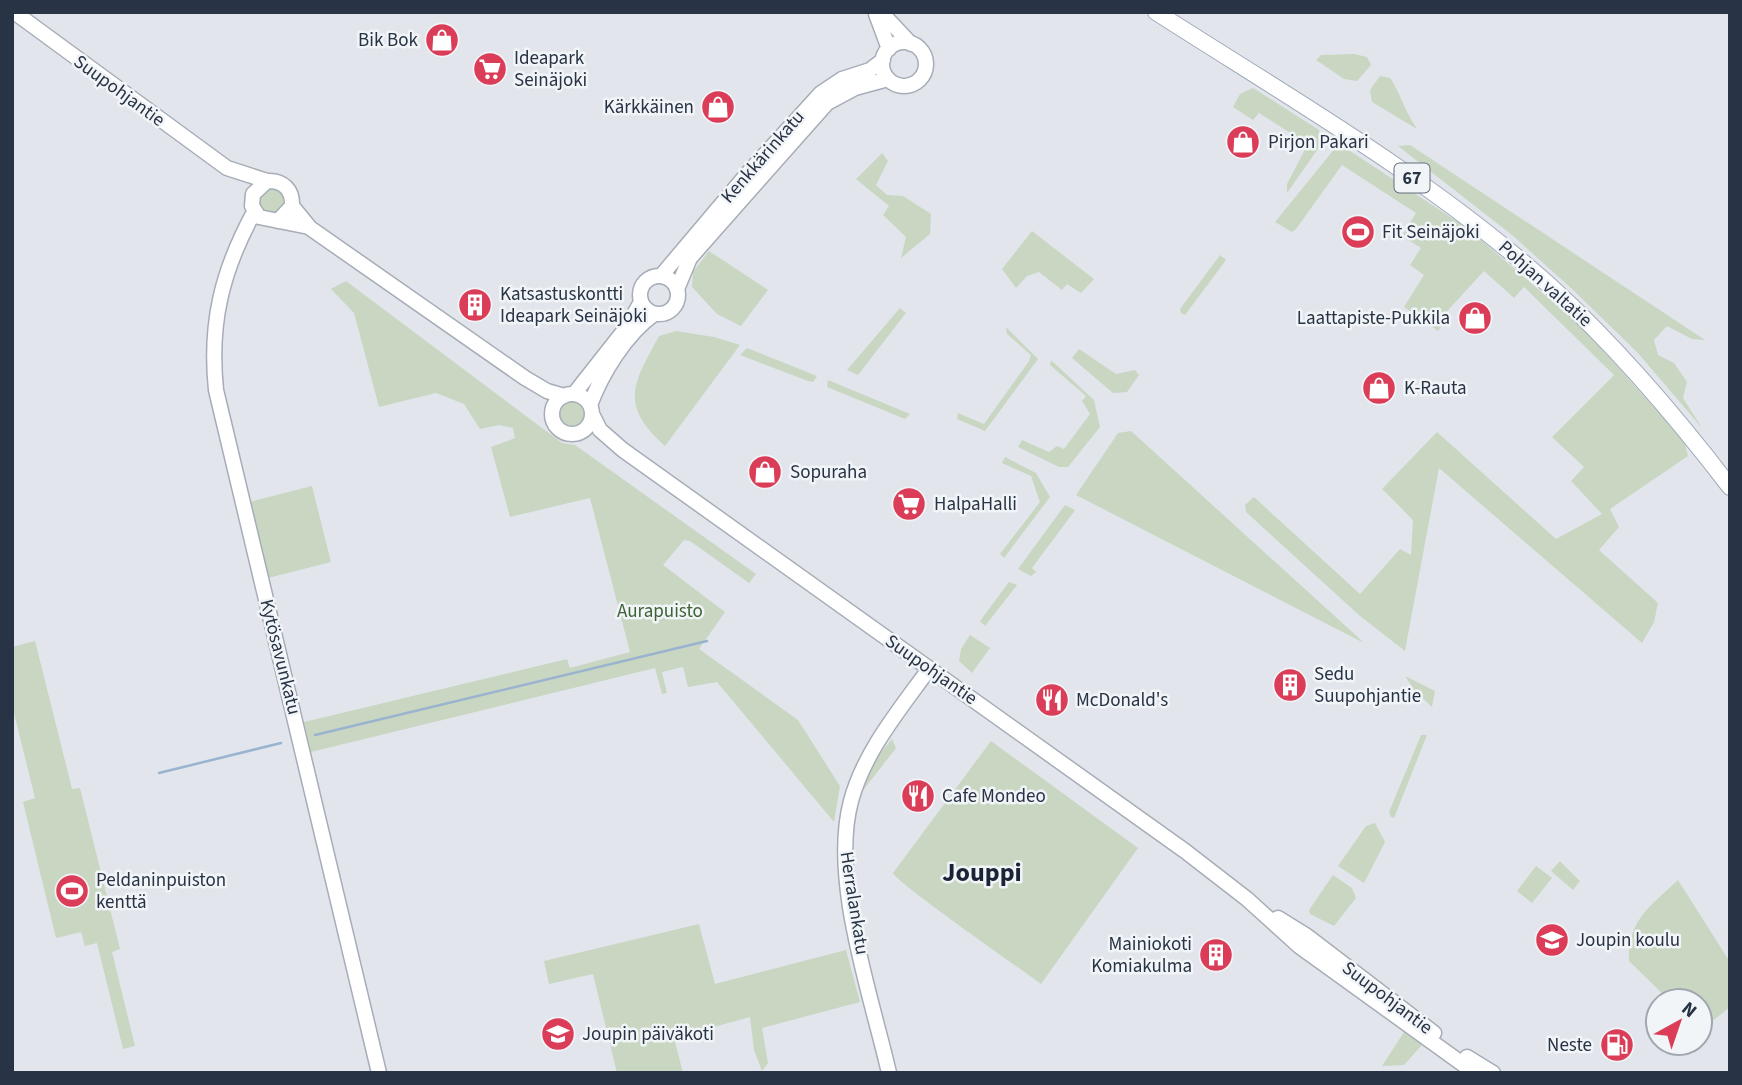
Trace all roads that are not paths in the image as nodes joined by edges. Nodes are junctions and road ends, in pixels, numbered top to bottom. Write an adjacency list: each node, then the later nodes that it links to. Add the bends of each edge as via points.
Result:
1 (14, 12): 8 (street, Suupohjantie)
2 (876, 12): 6 (street)
3 (881, 12): 5 (street)
4 (1156, 12): 23 (main road, Pohjan valtatie / 67, via 1359,141 1514,255 1590,323 1642,378)
5 (911, 44): 6 (street, via 900,43); 7 (street, via 924,56 923,75 907,86)
6 (886, 55): 7 (street); 13 (street, Kenkkärinkatu, via 870,70 842,79 821,93)
7 (888, 79): 14 (street, Kenkkärinkatu, via 855,88 827,103 690,258)
8 (227, 168): 9 (street, Suupohjantie); 11 (street, Suupohjantie)
9 (267, 181): 10 (street, via 286,187); 11 (street, via 256,188)
10 (292, 206): 11 (street); 12 (street)
11 (262, 213): 12 (street); 26 (street, Kytösavunkatu, via 231,260 214,323 216,390)
12 (310, 228): 17 (street)
13 (661, 276): 14 (street); 15 (street, via 643,284)
14 (677, 289): 16 (street, via 673,308)
15 (641, 302): 16 (street); 18 (street, via 626,328)
16 (654, 314): 19 (street, via 600,381)
17 (525, 378): 18 (street, via 547,391); 20 (street)
18 (569, 395): 19 (street, via 585,399); 20 (street, via 555,404)
19 (591, 410): 21 (street, via 588,425); 22 (street, Suupohjantie, via 600,430)
20 (552, 413): 21 (street, via 560,430)
21 (579, 433): 22 (street, Suupohjantie)
22 (614, 443): 24 (street, Suupohjantie)
23 (1728, 485)
24 (929, 669): 25 (street, Suupohjantie); 27 (street, Herralankatu, via 860,777 844,843 849,894)
25 (1247, 899): 28 (street, Suupohjantie, via 1299,946); 29 (street, Suupohjantie, via 1307,936)
26 (379, 1073)
27 (889, 1073)
28 (1475, 1073)
29 (1493, 1073)

